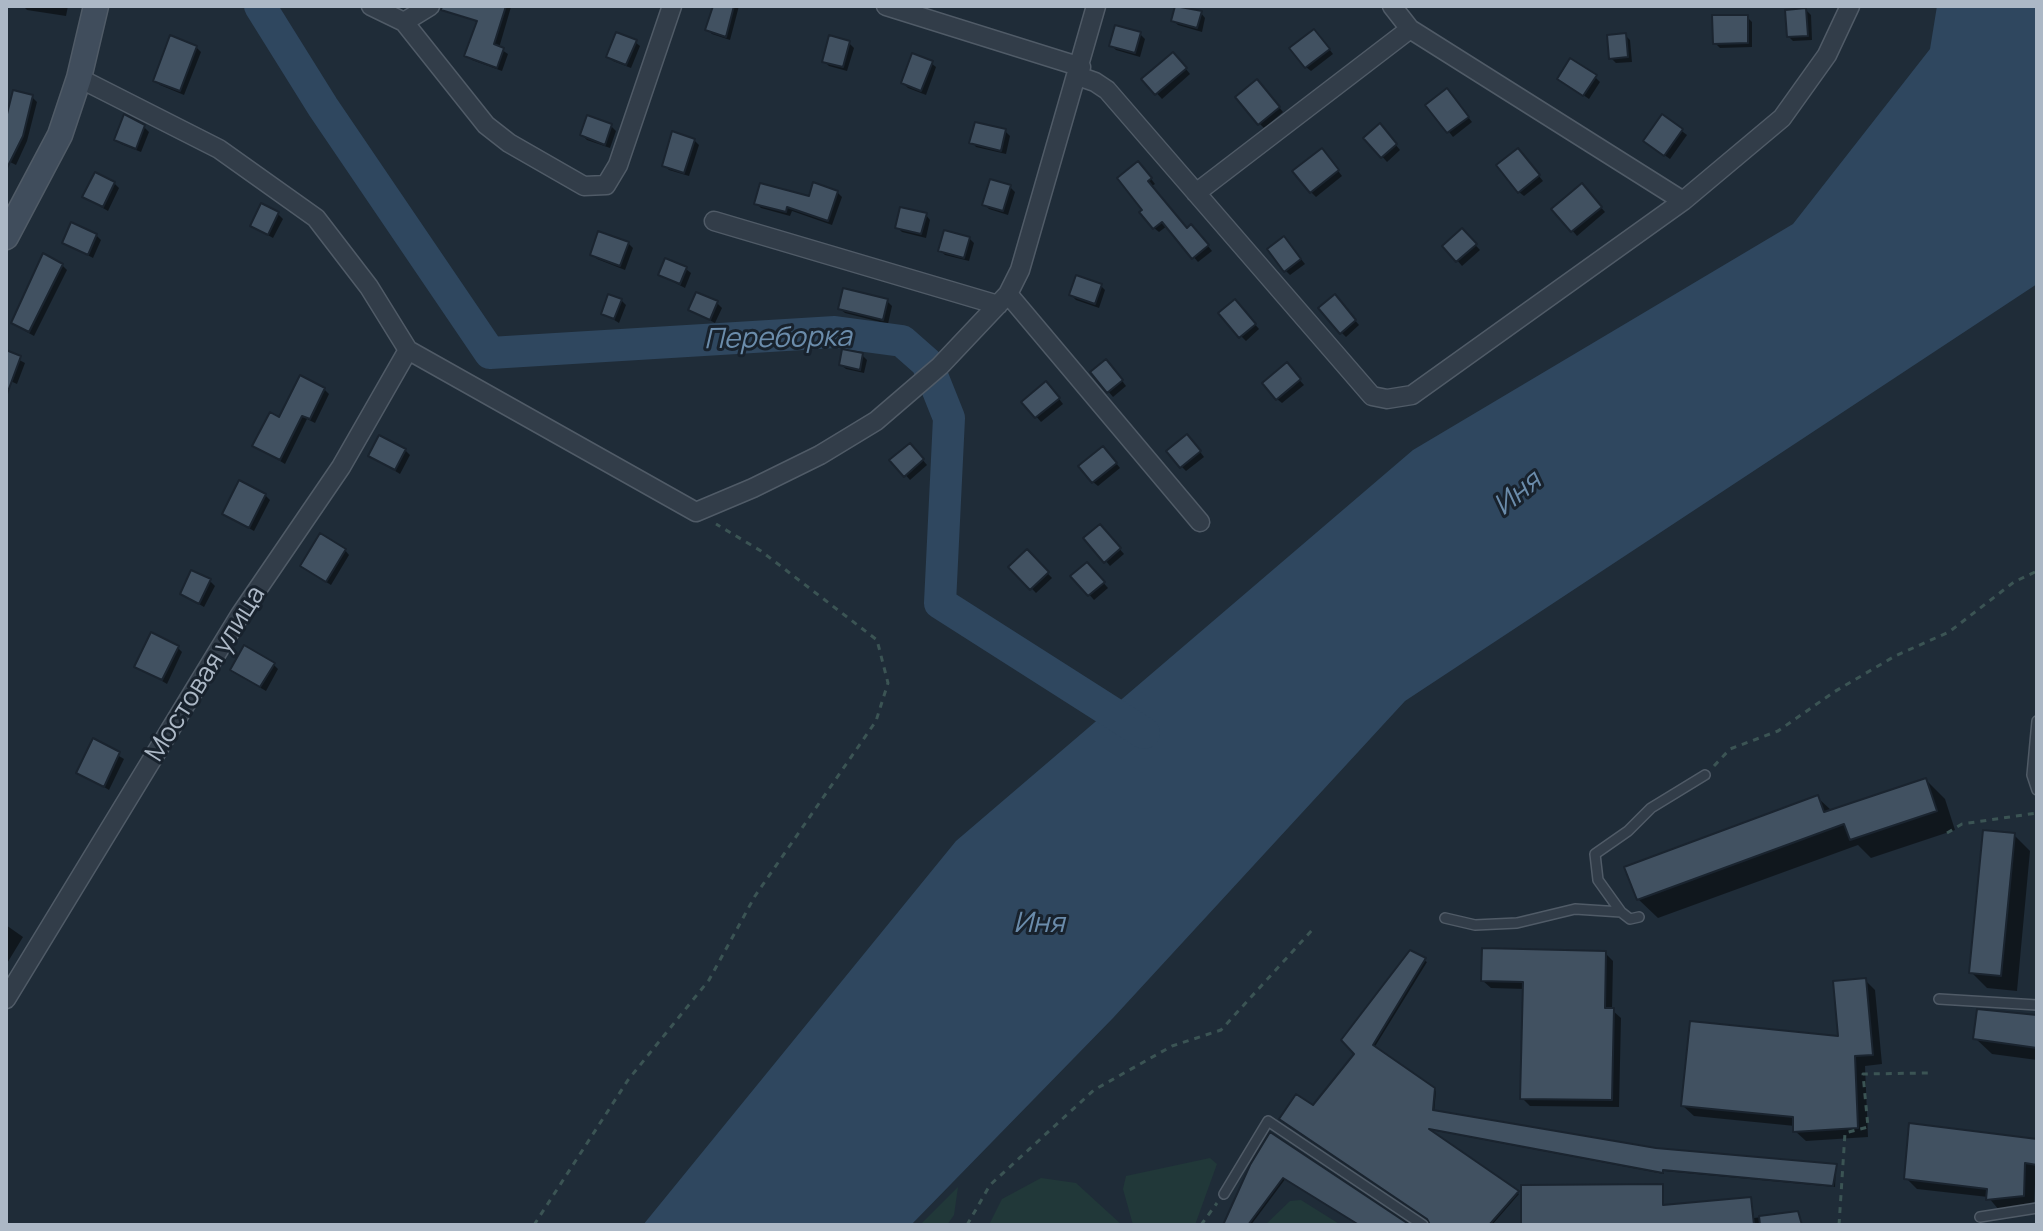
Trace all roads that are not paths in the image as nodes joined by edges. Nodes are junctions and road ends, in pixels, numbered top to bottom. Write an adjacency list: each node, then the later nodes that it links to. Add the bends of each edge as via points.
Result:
1 (96, 6): 12 (main road)
2 (371, 6): 9 (street)
3 (430, 6): 9 (street)
4 (672, 6): 9 (street, via 618,165 606,185 584,186 486,125)
5 (886, 6): 11 (street)
6 (1096, 6): 11 (street)
7 (1393, 6): 10 (street)
8 (1850, 6): 14 (street, via 1827,55 1782,118)
9 (404, 22)
10 (1410, 29): 13 (street); 14 (street)
11 (1079, 72): 13 (street, via 1107,90); 17 (street, via 1020,270)
12 (79, 78): 16 (main road, via 60,135); 18 (street, via 219,149 316,218 369,287)
13 (1196, 193): 14 (street, via 1372,396 1387,399 1412,395)
14 (1683, 201)
15 (714, 221): 17 (street)
16 (6, 237)
17 (1003, 300): 18 (street, via 940,366 876,421 820,455 696,512); 19 (street)
18 (408, 350): 26 (street, Мостовая улица, via 341,467 240,615)
19 (1200, 522)
20 (2037, 721): 22 (lane, via 2032,775)
21 (1705, 775): 23 (lane, via 1651,808 1595,854 1598,880)
22 (2037, 790)
23 (1621, 912): 24 (lane, via 1630,919); 25 (lane, via 1575,909 1517,923 1475,925)
24 (1639, 917)
25 (1445, 918)
26 (6, 999)
27 (1939, 999): 28 (lane)
28 (2037, 1005)
29 (1224, 1194): 32 (lane, via 1268,1121)
30 (2037, 1208): 31 (lane)
31 (1980, 1217)
32 (1423, 1225)

